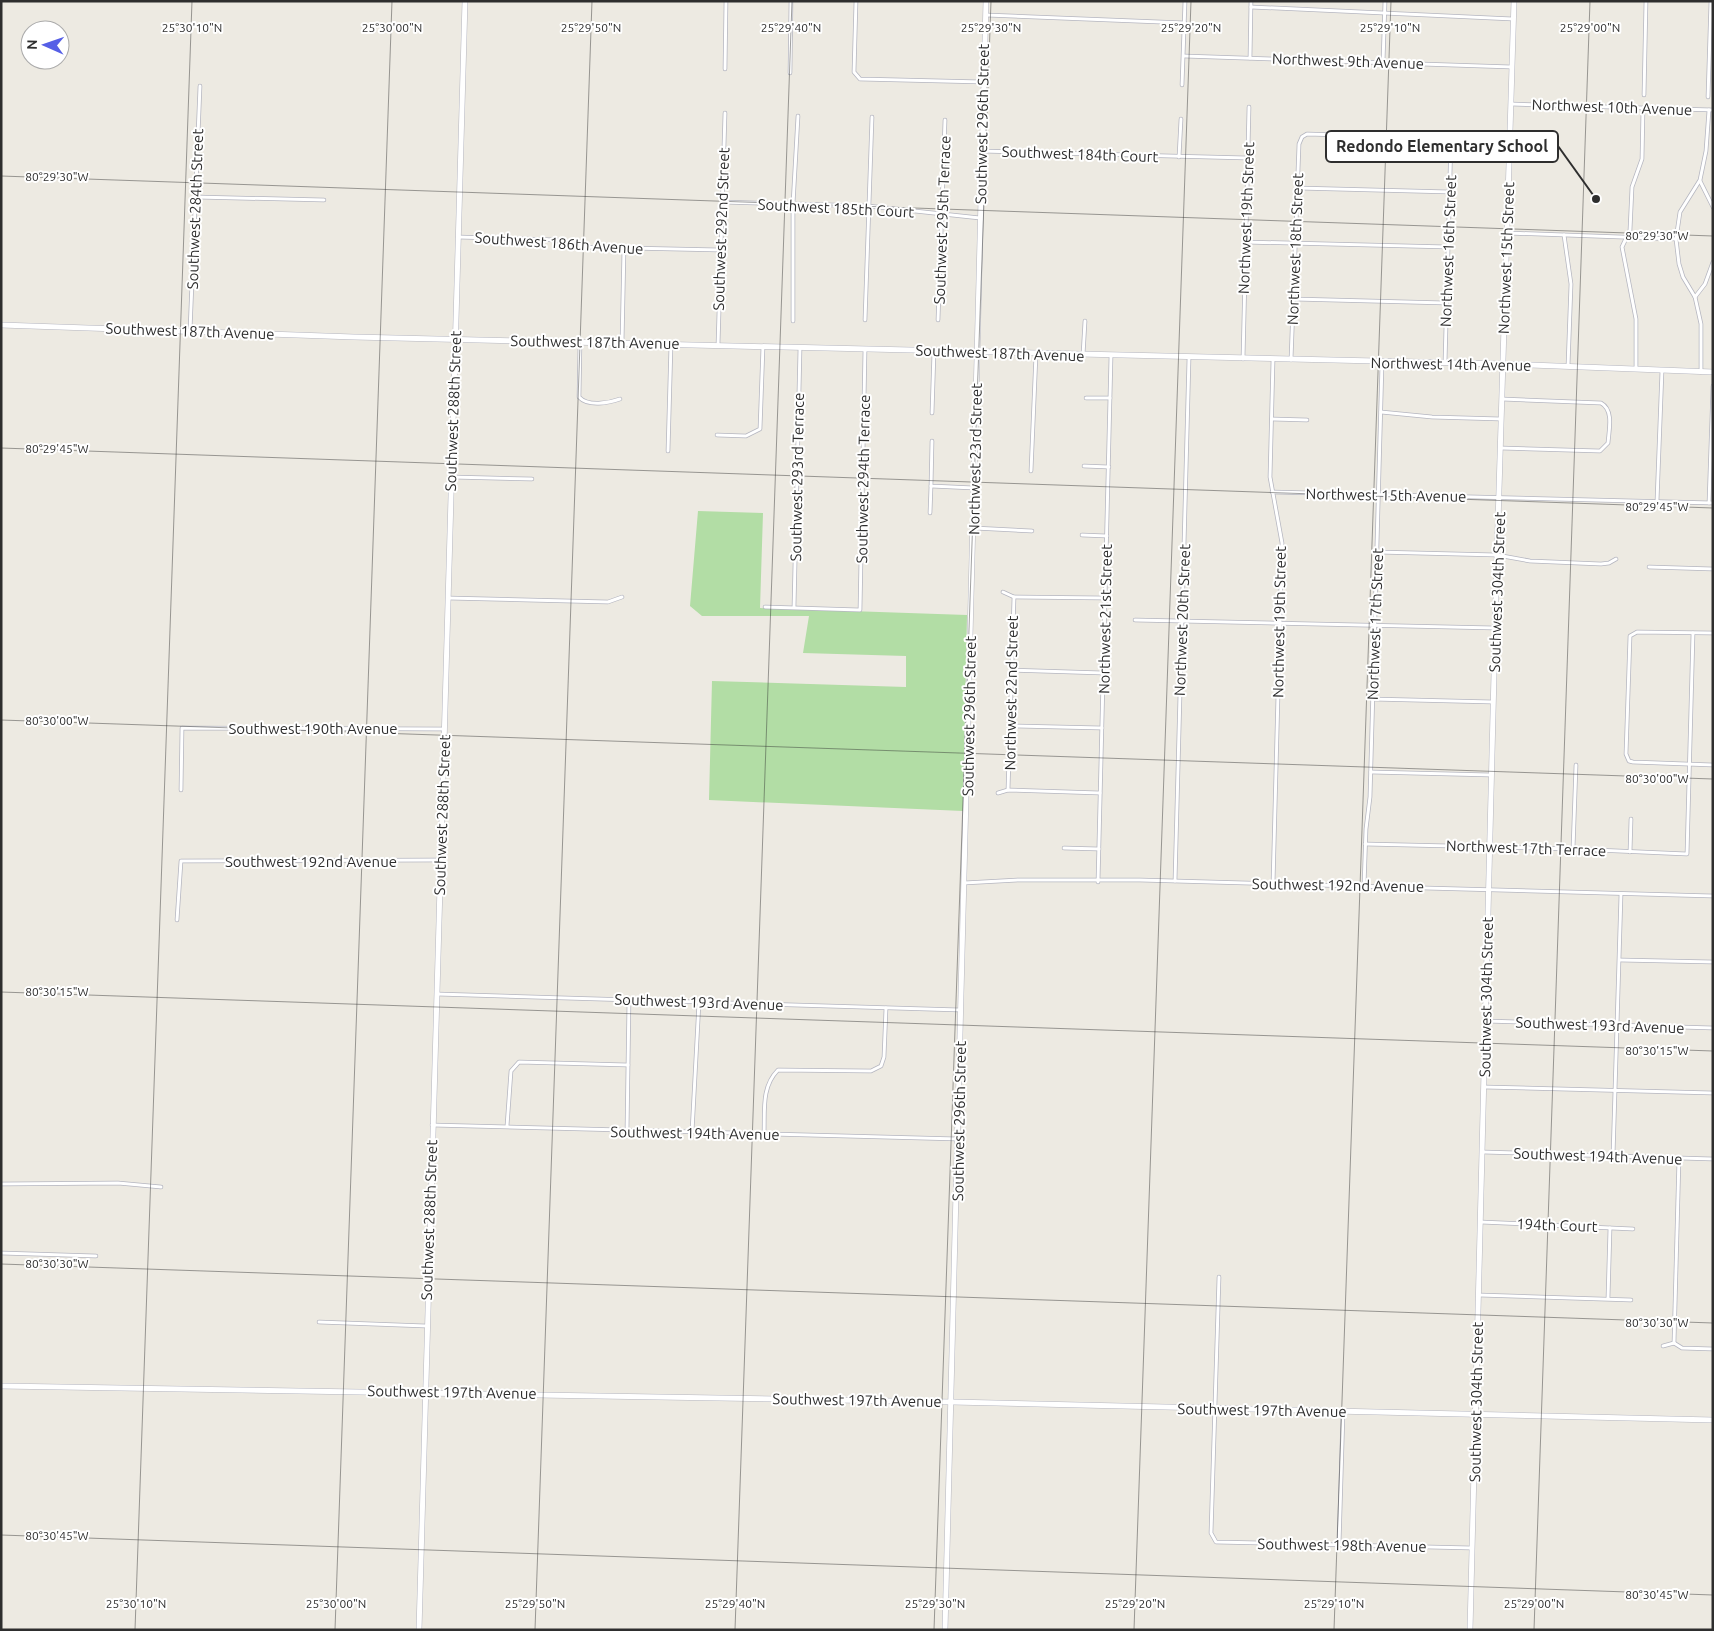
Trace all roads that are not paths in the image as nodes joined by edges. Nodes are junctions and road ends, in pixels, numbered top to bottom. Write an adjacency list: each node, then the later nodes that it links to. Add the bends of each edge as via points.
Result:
1 (465, 1): 55 (street, Southwest 288th Street)
2 (726, 1): 21 (street)
3 (792, 1): 22 (street)
4 (856, 1): 23 (street, via 856,76 860,79)
5 (986, 1): 14 (street, Southwest 296th Street)
6 (1185, 1): 16 (street)
7 (1251, 1): 12 (street)
8 (1385, 1): 13 (street)
9 (1514, 1): 15 (street, Northwest 15th Street)
10 (1646, 1): 26 (street)
11 (1711, 1): 27 (street)
12 (1251, 7): 13 (street); 18 (street)
13 (1385, 13): 15 (street); 19 (street)
14 (985, 15): 16 (street); 23 (street, Southwest 296th Street)
15 (1514, 19): 20 (street, Northwest 15th Street)
16 (1184, 23): 17 (street)
17 (1184, 56): 18 (street, Northwest 9th Avenue); 24 (street)
18 (1250, 58): 19 (street, Northwest 9th Avenue)
19 (1383, 62): 20 (street, Northwest 9th Avenue)
20 (1512, 67): 28 (street, Northwest 15th Street)
21 (725, 69)
22 (790, 74)
23 (983, 82): 39 (street, Southwest 296th Street)
24 (1182, 85)
25 (200, 86): 45 (street, Southwest 284th Street)
26 (1644, 94)
27 (1708, 97)
28 (1511, 104): 30 (street, Northwest 10th Avenue); 38 (street, Northwest 15th Street)
29 (1249, 107): 41 (street, Northwest 19th Street)
30 (1643, 108): 31 (street, Northwest 10th Avenue); 56 (street, via 1642,158 1632,187 1630,230)
31 (1711, 110): 42 (street)
32 (725, 113): 47 (street, Southwest 292nd Street)
33 (798, 116): 48 (street)
34 (872, 117): 49 (street)
35 (1181, 119): 40 (street)
36 (945, 120): 51 (street, Southwest 295th Terrace)
37 (1451, 138): 38 (street); 43 (street, Northwest 18th Street, via 1308,134 1298,144); 44 (street, Northwest 16th Street)
38 (1510, 140): 53 (street, Northwest 15th Street)
39 (982, 150): 40 (street, Southwest 184th Court); 52 (street, Southwest 296th Street)
40 (1179, 157): 41 (street, Southwest 184th Court)
41 (1247, 158): 58 (street, Northwest 19th Street)
42 (1700, 180): 50 (street); 57 (street, via 1680,212)
43 (1298, 188): 44 (street); 59 (street, Northwest 18th Street)
44 (1450, 192): 60 (street, Northwest 16th Street)
45 (196, 197): 46 (street); 72 (street, Southwest 284th Street)
46 (324, 200)
47 (722, 202): 48 (street, Southwest 185th Court); 62 (street, Southwest 292nd Street)
48 (793, 204): 49 (street, Southwest 185th Court); 69 (street)
49 (868, 206): 51 (street, Southwest 185th Court); 67 (street)
50 (1713, 208)
51 (943, 214): 52 (street, Southwest 185th Court); 68 (street, Southwest 295th Terrace)
52 (980, 218): 82 (street, Northwest 23rd Street)
53 (1508, 233): 54 (street); 92 (street, Northwest 15th Street)
54 (1564, 235): 56 (street); 93 (street, via 1572,284)
55 (458, 237): 61 (street, Southwest 186th Avenue, via 544,239 583,247); 73 (street, Southwest 288th Street)
56 (1626, 237): 57 (street); 94 (street, via 1622,247 1636,319)
57 (1676, 239): 64 (street, via 1681,271)
58 (1245, 242): 59 (street); 87 (street, Northwest 19th Street)
59 (1296, 243): 60 (street); 65 (street, Northwest 18th Street)
60 (1448, 247): 66 (street, Northwest 16th Street)
61 (624, 248): 62 (street, Southwest 186th Avenue); 75 (street)
62 (720, 250): 77 (street, Southwest 292nd Street)
63 (1713, 262): 64 (street, via 1705,284)
64 (1695, 297): 96 (street, via 1701,324)
65 (1294, 299): 66 (street); 89 (street, Northwest 18th Street)
66 (1446, 303): 91 (street, Northwest 16th Street)
67 (866, 320)
68 (938, 320)
69 (793, 321)
70 (1084, 321): 84 (street)
71 (1, 325): 72 (street, Southwest 187th Avenue)
72 (190, 331): 73 (street, Southwest 187th Avenue)
73 (455, 339): 74 (street, Southwest 187th Avenue); 115 (street, Southwest 288th Street)
74 (580, 342): 75 (street, Southwest 187th Avenue); 101 (street, via 579,397 587,402 608,403)
75 (622, 342): 76 (street, Southwest 187th Avenue)
76 (671, 344): 77 (street, Southwest 187th Avenue); 111 (street)
77 (718, 345): 78 (street, Southwest 187th Avenue)
78 (763, 346): 79 (street, Southwest 187th Avenue); 108 (street, via 761,425 750,436)
79 (800, 348): 80 (street, Southwest 187th Avenue); 140 (street, Southwest 293rd Terrace)
80 (865, 349): 81 (street, Southwest 187th Avenue); 140 (street, Southwest 294th Terrace, via 860,610)
81 (934, 350): 82 (street, Southwest 187th Avenue); 104 (street)
82 (976, 352): 83 (street, Southwest 187th Avenue); 118 (street, Northwest 23rd Street)
83 (1036, 354): 84 (street, Southwest 187th Avenue); 114 (street)
84 (1083, 355): 85 (street, Southwest 187th Avenue)
85 (1111, 356): 86 (street, Southwest 187th Avenue); 100 (street, Northwest 21st Street)
86 (1189, 358): 87 (street, Northwest 14th Avenue); 143 (street, Northwest 20th Street)
87 (1242, 359): 88 (street, Northwest 14th Avenue)
88 (1273, 360): 89 (street, Northwest 14th Avenue); 105 (street, Northwest 19th Street)
89 (1291, 361): 90 (street, Northwest 14th Avenue)
90 (1382, 362): 91 (street, Northwest 14th Avenue); 103 (street, Northwest 17th Street)
91 (1444, 364): 92 (street, Northwest 14th Avenue)
92 (1503, 364): 93 (street, Northwest 14th Avenue); 102 (street, Southwest 304th Street)
93 (1568, 366): 94 (street, Northwest 14th Avenue)
94 (1636, 370): 95 (street, Northwest 14th Avenue)
95 (1662, 370): 96 (street, Northwest 14th Avenue); 122 (street)
96 (1701, 372): 97 (street, Northwest 14th Avenue)
97 (1713, 372)
98 (1713, 386): 123 (street)
99 (1086, 398): 100 (street)
100 (1110, 398): 113 (street, Northwest 21st Street)
101 (620, 399)
102 (1502, 399): 106 (street, Southwest 304th Street); 110 (street, via 1601,402 1609,411 1606,448 1600,451)
103 (1381, 412): 106 (street); 120 (street, Northwest 17th Street)
104 (932, 413)
105 (1272, 419): 107 (street); 119 (street, Northwest 19th Street)
106 (1502, 419): 110 (street, Southwest 304th Street)
107 (1307, 420)
108 (716, 435)
109 (932, 441): 117 (street)
110 (1501, 448): 121 (street, Southwest 304th Street)
111 (668, 451)
112 (1084, 466): 113 (street)
113 (1109, 467): 128 (street, Northwest 21st Street)
114 (1031, 471)
115 (451, 477): 116 (street); 137 (street, Southwest 288th Street)
116 (532, 480)
117 (931, 486): 118 (street); 124 (street)
118 (974, 488): 125 (street, Northwest 23rd Street)
119 (1272, 492): 120 (street, Northwest 15th Avenue); 144 (street, Northwest 19th Street, via 1282,543)
120 (1378, 496): 121 (street, Northwest 15th Avenue); 129 (street, Northwest 17th Street)
121 (1500, 496): 122 (street, Northwest 15th Avenue); 130 (street, Southwest 304th Street)
122 (1657, 501): 123 (street, Northwest 15th Avenue)
123 (1711, 503)
124 (930, 513)
125 (974, 528): 126 (street); 141 (street, Northwest 23rd Street)
126 (1032, 531)
127 (1082, 535): 128 (street)
128 (1107, 536): 138 (street, Northwest 21st Street)
129 (1377, 552): 130 (street); 145 (street, Northwest 17th Street)
130 (1497, 555): 131 (street, via 1530,561 1601,564); 146 (street, Southwest 304th Street)
131 (1616, 559)
132 (1649, 567): 133 (street)
133 (1713, 569)
134 (1003, 592): 135 (street)
135 (1014, 596): 138 (street); 149 (street, Northwest 22nd Street)
136 (622, 597): 137 (street, via 608,602)
137 (448, 598): 155 (street, Southwest 288th Street)
138 (1105, 598): 150 (street, Northwest 21st Street)
139 (765, 607): 140 (street)
140 (794, 607)
141 (971, 611): 175 (street, Southwest 296th Street)
142 (1135, 620): 143 (street)
143 (1183, 622): 144 (street); 173 (street, Northwest 20th Street)
144 (1280, 623): 145 (street); 176 (street, Northwest 19th Street)
145 (1374, 625): 146 (street); 151 (street, Northwest 17th Street)
146 (1496, 628): 152 (street, Southwest 304th Street)
147 (1693, 633): 148 (street); 156 (street); 156 (street, via 1632,634 1629,640 1626,754 1630,761)
148 (1713, 633)
149 (1012, 670): 150 (street); 153 (street, Northwest 22nd Street)
150 (1104, 672): 154 (street, Northwest 21st Street)
151 (1372, 699): 152 (street); 159 (street, Northwest 17th Street)
152 (1494, 702): 160 (street, Southwest 304th Street)
153 (1010, 726): 154 (street); 162 (street, Northwest 22nd Street)
154 (1102, 728): 164 (street, Northwest 21st Street)
155 (444, 729): 161 (street, Southwest 190th Avenue, via 182,728); 172 (street, Southwest 288th Street)
156 (1690, 764): 158 (street); 171 (street, Northwest 17th Terrace, via 1687,854)
157 (1576, 765): 170 (street)
158 (1713, 765)
159 (1370, 772): 160 (street); 166 (street, Northwest 17th Street)
160 (1492, 775): 167 (street, Southwest 304th Street)
161 (181, 790)
162 (1008, 790): 163 (street); 164 (street)
163 (998, 793)
164 (1100, 793): 169 (street, Northwest 21st Street)
165 (1631, 819): 171 (street)
166 (1366, 844): 167 (street, Northwest 17th Terrace); 177 (street, Northwest 17th Street)
167 (1490, 847): 170 (street, Northwest 17th Terrace); 178 (street, Southwest 304th Street)
168 (1064, 848): 169 (street)
169 (1099, 849): 174 (street, Northwest 21st Street)
170 (1573, 849): 171 (street, Northwest 17th Terrace)
171 (1630, 852)
172 (440, 860): 181 (street, Southwest 192nd Avenue, via 181,861); 184 (street, Southwest 288th Street)
173 (1175, 881): 174 (street, Southwest 192nd Avenue); 176 (street, Southwest 192nd Avenue)
174 (1098, 882): 175 (street, Southwest 192nd Avenue, via 1018,880)
175 (964, 883): 188 (street, Southwest 296th Street)
176 (1273, 884): 177 (street, Southwest 192nd Avenue)
177 (1364, 886): 178 (street, Southwest 192nd Avenue)
178 (1489, 889): 179 (street, Southwest 192nd Avenue); 189 (street, Southwest 304th Street)
179 (1621, 894): 180 (street, Southwest 192nd Avenue); 182 (street)
180 (1713, 896)
181 (177, 920)
182 (1620, 960): 183 (street); 190 (street)
183 (1713, 962)
184 (436, 994): 185 (street, Southwest 193rd Avenue); 196 (street, Southwest 288th Street)
185 (629, 1000): 186 (street, Southwest 193rd Avenue); 192 (street)
186 (699, 1002): 187 (street, Southwest 193rd Avenue); 199 (street)
187 (886, 1008): 188 (street, Southwest 193rd Avenue); 200 (street, via 881,1066 871,1071 778,1070 769,1079 765,1091)
188 (961, 1010): 201 (street, Southwest 296th Street)
189 (1486, 1021): 190 (street, Southwest 193rd Avenue); 193 (street, Southwest 304th Street)
190 (1618, 1026): 191 (street, Southwest 193rd Avenue); 194 (street)
191 (1713, 1028)
192 (628, 1065): 197 (street, via 519,1062 511,1071); 198 (street)
193 (1484, 1087): 194 (street); 202 (street, Southwest 304th Street)
194 (1615, 1091): 195 (street); 203 (street)
195 (1713, 1093)
196 (432, 1124): 197 (street, Southwest 194th Avenue); 218 (street, Southwest 288th Street)
197 (507, 1126): 198 (street, Southwest 194th Avenue)
198 (627, 1131): 199 (street, Southwest 194th Avenue)
199 (692, 1132): 200 (street, Southwest 194th Avenue)
200 (764, 1134): 201 (street, Southwest 194th Avenue)
201 (958, 1139): 224 (street, Southwest 296th Street)
202 (1483, 1152): 203 (street, Southwest 194th Avenue); 208 (street, Southwest 304th Street)
203 (1613, 1156): 204 (street, Southwest 194th Avenue)
204 (1679, 1158): 205 (street, Southwest 194th Avenue); 219 (street)
205 (1713, 1159)
206 (1, 1184): 207 (street)
207 (161, 1186)
208 (1481, 1222): 209 (street, 194th Court); 214 (street, Southwest 304th Street)
209 (1610, 1228): 210 (street, 194th Court); 215 (street)
210 (1633, 1228)
211 (1, 1253): 212 (street)
212 (96, 1256)
213 (1219, 1277): 225 (street)
214 (1479, 1295): 215 (street); 227 (street, Southwest 304th Street)
215 (1608, 1298): 216 (street)
216 (1631, 1300)
217 (319, 1322): 218 (street)
218 (426, 1326): 223 (street, Southwest 288th Street)
219 (1674, 1343): 220 (street); 221 (street, via 1682,1348)
220 (1663, 1346)
221 (1713, 1349)
222 (1, 1386): 223 (street, Southwest 197th Avenue)
223 (424, 1392): 224 (street, Southwest 197th Avenue); 231 (street, Southwest 288th Street)
224 (952, 1402): 225 (street, Southwest 197th Avenue); 232 (street, Southwest 296th Street)
225 (1214, 1409): 226 (street, Southwest 197th Avenue); 229 (street, Southwest 198th Avenue, via 1212,1539 1216,1542)
226 (1343, 1411): 227 (street, Southwest 197th Avenue); 229 (street)
227 (1476, 1414): 228 (street, Southwest 197th Avenue); 230 (street, Southwest 304th Street)
228 (1713, 1420)
229 (1339, 1545): 230 (street, Southwest 198th Avenue)
230 (1472, 1548): 233 (street, Southwest 304th Street)
231 (419, 1630)
232 (945, 1630)
233 (1470, 1630)

